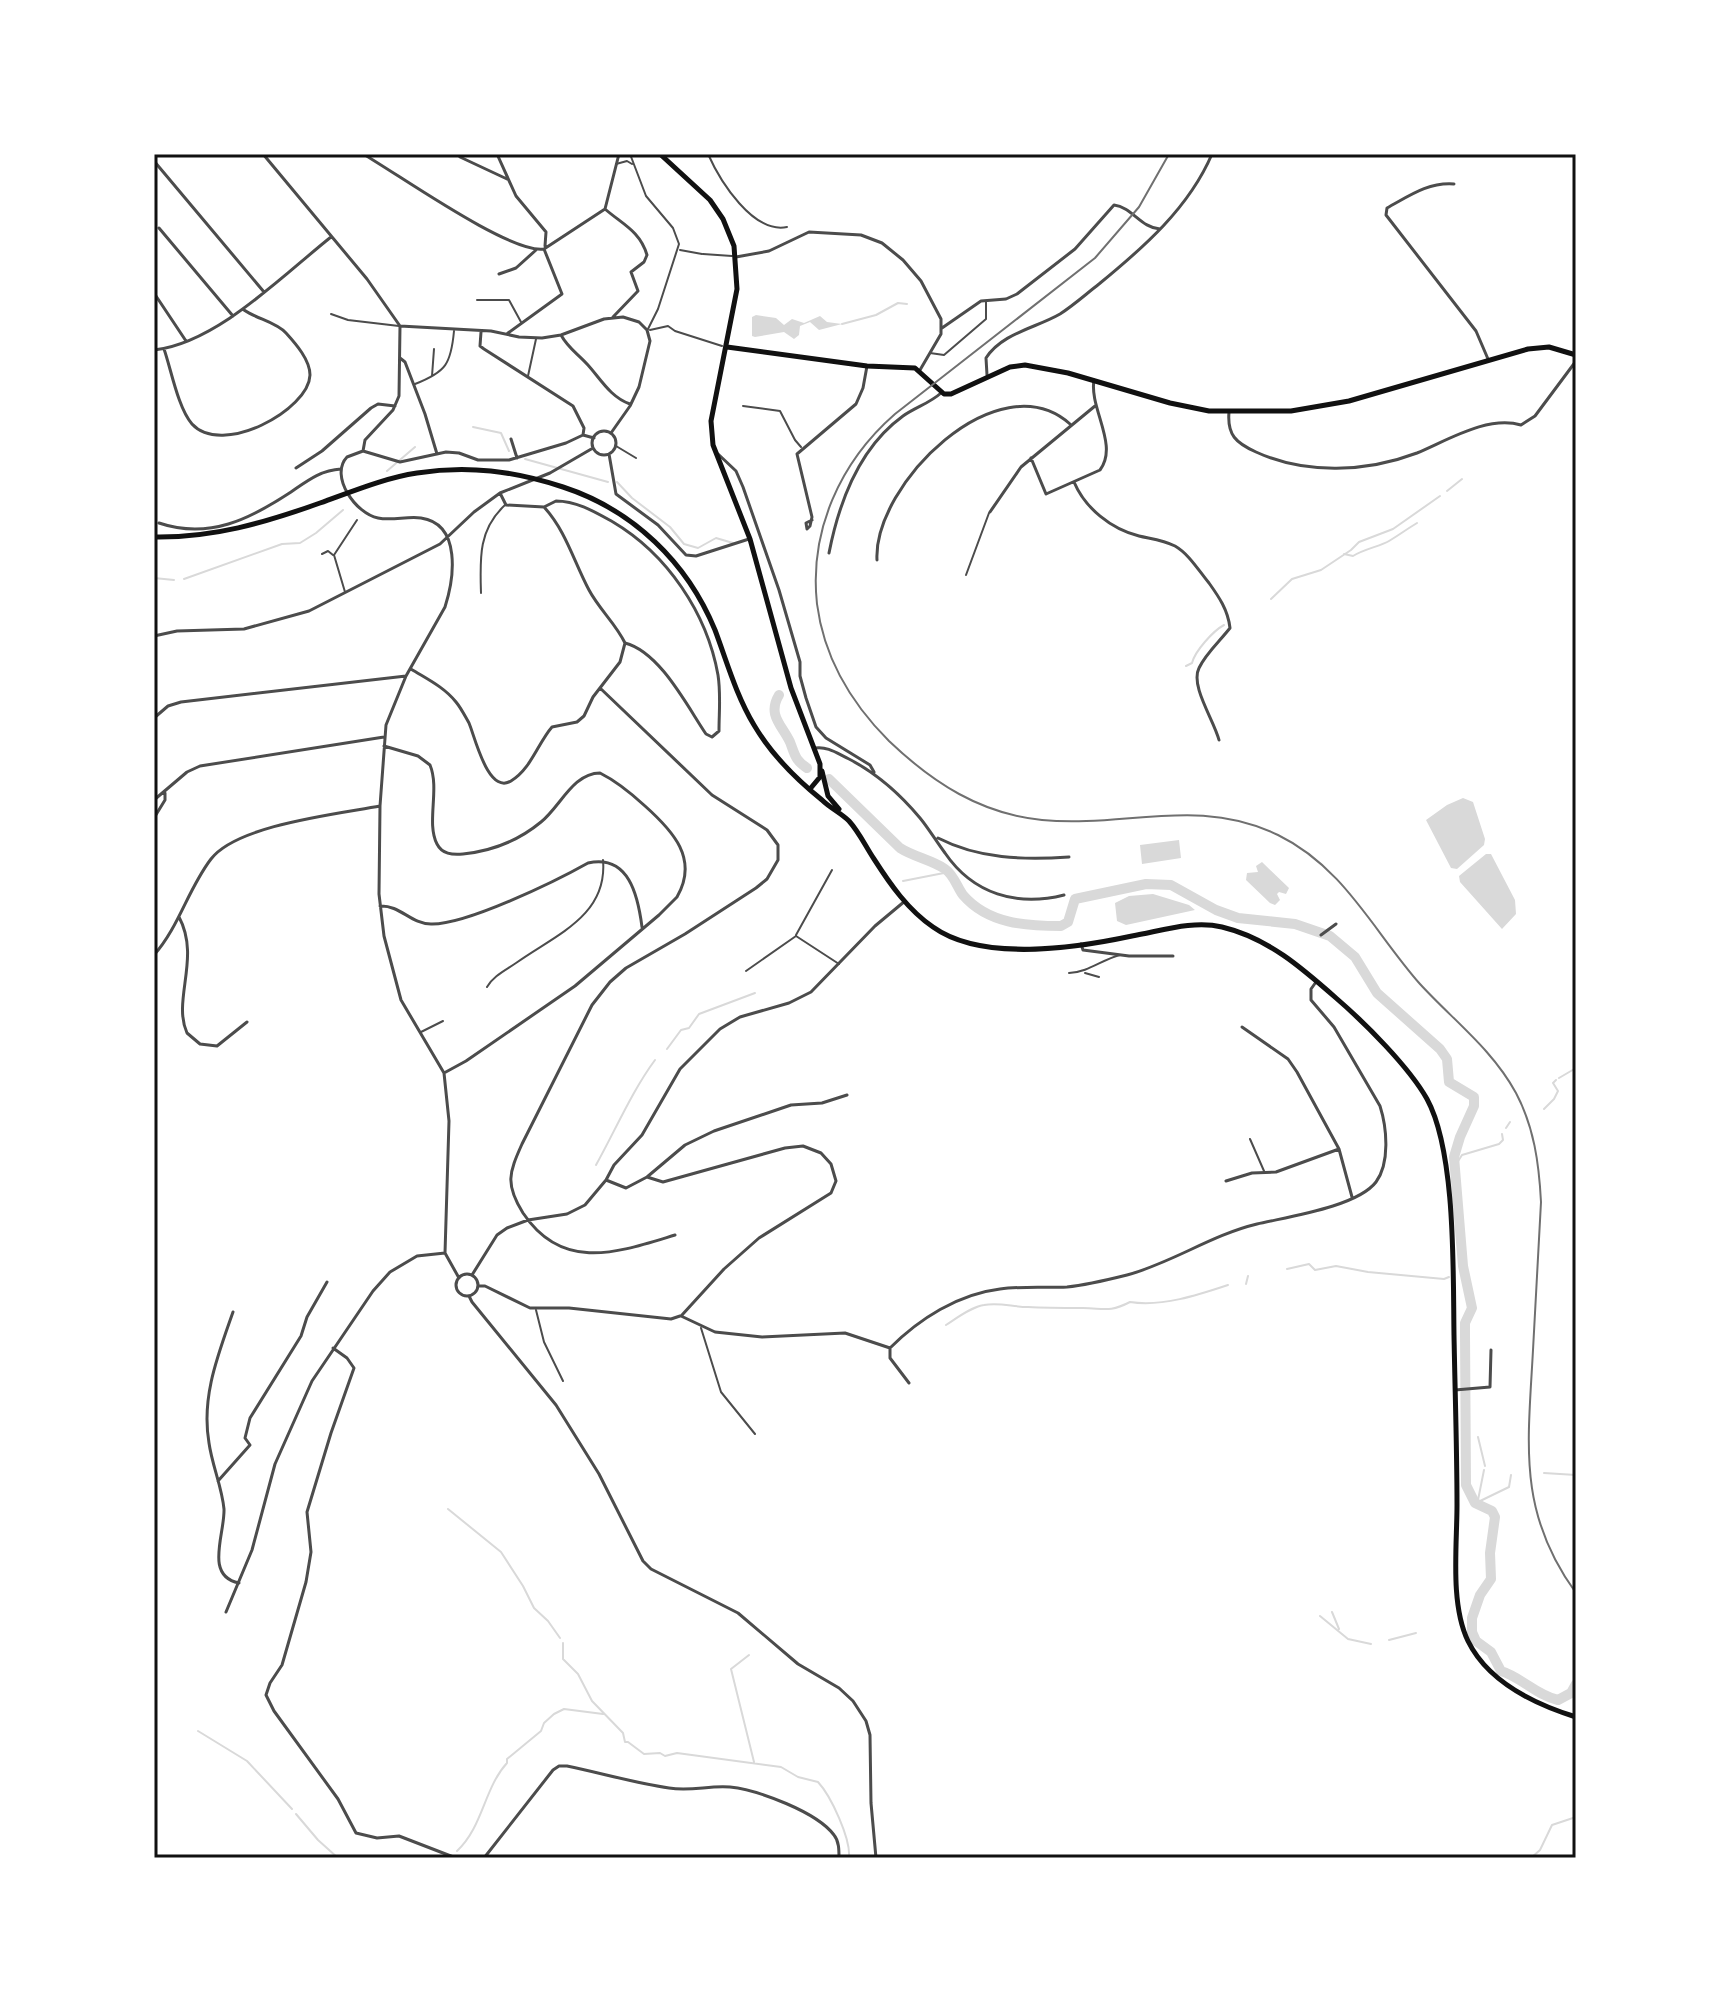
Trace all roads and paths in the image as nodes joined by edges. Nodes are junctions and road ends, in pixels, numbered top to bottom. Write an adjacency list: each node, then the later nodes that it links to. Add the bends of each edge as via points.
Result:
1 (263, 154): 19 (street)
2 (363, 154): 21 (street, via 495,234)
3 (497, 154): 13 (street)
4 (619, 154): 11 (street)
5 (630, 154): 12 (street)
6 (660, 154): 23 (main road, via 717,210)
7 (708, 154): 16 (street, via 742,207 776,228)
8 (1212, 154): 18 (street)
9 (460, 157): 13 (street)
10 (154, 161): 25 (street)
11 (616, 165): 12 (street); 15 (street)
12 (633, 165): 22 (street, via 646,196 673,228)
13 (508, 180): 20 (street, via 546,232)
14 (1454, 184): 50 (street, via 1424,188 1387,208 1386,215 1476,331)
15 (605, 209): 20 (street); 32 (street, via 630,226 646,250 644,262 631,272 638,291)
16 (787, 227)
17 (159, 228): 31 (street)
18 (1160, 229): 28 (street, via 1114,205 1075,249 1017,294); 54 (street, via 1071,306 996,347 986,358)
19 (331, 237): 25 (street); 34 (street)
20 (544, 249): 21 (street); 33 (street, via 562,294)
21 (536, 250): 24 (street, via 516,268)
22 (679, 250): 23 (street); 36 (street)
23 (736, 257): 35 (street, via 769,251 809,232 873,238 895,252 921,281); 43 (main road, via 737,289)
24 (499, 274)
25 (264, 292): 29 (street)
26 (154, 293): 42 (street)
27 (477, 300): 33 (street, via 509,300)
28 (986, 300): 35 (street); 47 (street, via 982,323 950,353)
29 (244, 310): 31 (street); 44 (street, via 285,331 310,371 305,391 257,427 224,437 192,424)
30 (331, 314): 34 (street)
31 (233, 316): 42 (street)
32 (613, 317): 36 (street, via 635,320); 40 (street)
33 (522, 323): 39 (street)
34 (400, 326): 37 (street); 48 (street)
35 (942, 328): 47 (street)
36 (647, 330): 43 (street, via 668,326); 59 (street, via 649,347)
37 (454, 331): 38 (street); 55 (street, via 449,362)
38 (481, 332): 39 (street); 53 (street, via 480,346)
39 (508, 333): 41 (street)
40 (561, 335): 41 (street); 59 (street, via 601,383)
41 (536, 338): 53 (street)
42 (186, 341): 44 (street)
43 (727, 347): 51 (main road); 73 (main road, via 711,421)
44 (164, 349): 46 (street)
45 (434, 349): 55 (street)
46 (154, 350)
47 (930, 353): 52 (street)
48 (400, 358): 57 (street); 60 (street)
49 (1576, 358): 50 (main road, via 1542,347); 63 (street, via 1535,416 1521,425 1510,422 1470,431 1371,467 1308,466 1263,456 1237,443 1229,432)
50 (1488, 359): 63 (main road, via 1320,408)
51 (867, 366): 52 (main road); 71 (street, via 856,404)
52 (920, 370): 58 (main road)
53 (527, 377): 66 (street, via 573,406)
54 (987, 377): 56 (main road, via 1025,365); 58 (main road, via 951,394)
55 (432, 378): 57 (street)
56 (1094, 380): 62 (street); 63 (main road, via 1192,409)
57 (413, 385): 74 (street)
58 (941, 393): 94 (street, via 904,416 872,448 846,492)
59 (631, 404): 65 (street)
60 (395, 406): 72 (street, via 365,440); 79 (street, via 371,408)
61 (743, 406): 71 (street, via 780,411)
62 (1095, 406): 64 (street); 81 (street, via 1105,464)
63 (1229, 412)
64 (1070, 424): 77 (street); 97 (street, via 1046,411 1020,406 957,431 905,484 886,522)
65 (611, 433): 67 (street, via 600,432); 69 (street)
66 (583, 435): 67 (street); 78 (street)
67 (594, 438): 70 (street)
68 (511, 439): 78 (street)
69 (616, 446): 75 (street); 76 (street)
70 (593, 448): 75 (street); 83 (street)
71 (802, 448): 88 (street, via 797,457)
72 (363, 451): 74 (street, via 400,462); 80 (street, via 345,458)
73 (714, 451): 93 (main road); 112 (street, via 736,471 743,487 779,590 816,727)
74 (437, 454): 78 (street)
75 (609, 454): 93 (street, via 618,496 658,525 688,556)
76 (636, 458)
77 (1031, 458): 81 (street, via 1046,494); 86 (street)
78 (513, 460)
79 (296, 468)
80 (341, 469): 82 (street); 90 (street, via 318,474 257,515)
81 (1074, 482): 108 (street, via 1089,508 1114,525 1177,547 1221,600 1230,628 1195,677)
82 (349, 493): 90 (main road, via 273,520); 92 (street, via 369,515 432,521); 113 (main road, via 408,476 510,471 610,508 641,528 693,588 754,725)
83 (500, 493): 84 (street); 92 (street)
84 (506, 505): 85 (street); 100 (street, via 491,519 483,541)
85 (544, 507): 102 (street, via 562,530 594,599); 102 (street, via 563,501 583,506 636,536 671,573 708,641 717,673 716,736 706,734 660,668 635,645)
86 (990, 512): 98 (street)
87 (357, 520): 96 (street)
88 (812, 520)
89 (159, 523): 90 (street)
90 (216, 531): 91 (main road)
91 (154, 537)
92 (448, 537): 99 (street); 103 (street, via 449,595)
93 (750, 539): 110 (main road, via 791,688)
94 (829, 553)
95 (322, 554): 96 (street)
96 (334, 555): 99 (street)
97 (877, 560)
98 (966, 575)
99 (345, 593): 101 (street, via 309,611 244,629)
100 (481, 593)
101 (154, 636)
102 (625, 643): 105 (street, via 620,662)
103 (410, 669): 104 (street); 105 (street, via 458,705 488,771 504,783 529,762 552,727 584,716)
104 (406, 676): 106 (street, via 181,702); 107 (street)
105 (600, 688): 155 (street, via 712,795 767,830 778,851 767,879 626,968 592,1005 511,1168 511,1188)
106 (154, 718)
107 (384, 737): 109 (street); 114 (street, via 200,766)
108 (1219, 740)
109 (384, 746): 116 (street); 128 (street, via 430,765 435,840 447,854 483,852 518,838 544,820 588,774 611,779 670,830 684,855 682,888)
110 (815, 748): 111 (main road); 112 (street, via 826,748)
111 (822, 771): 113 (main road); 118 (main road, via 828,796)
112 (874, 772): 119 (street)
113 (810, 789): 118 (main road)
114 (165, 793): 115 (street); 117 (street)
115 (154, 800)
116 (380, 806): 125 (street); 126 (street, via 261,829 234,840 210,861)
117 (154, 818)
118 (847, 819): 124 (main road)
119 (934, 836): 120 (street, via 1005,858); 123 (street, via 962,874 995,894 1026,901)
120 (1069, 857)
121 (603, 860): 125 (street, via 441,923 422,923 399,909); 128 (street, via 616,865 637,896); 141 (street, via 604,882 593,906)
122 (832, 870): 130 (street)
123 (1064, 895)
124 (905, 901): 131 (main road, via 939,932 982,948); 135 (street)
125 (380, 906): 145 (street, via 397,988)
126 (179, 917): 132 (street); 143 (street, via 188,948 187,1033 200,1044 217,1046)
127 (1336, 924): 129 (street)
128 (642, 927): 146 (street, via 575,986)
129 (1321, 935)
130 (796, 936): 135 (street); 136 (street)
131 (1081, 944): 133 (street, via 1083,950); 140 (main road, via 1183,926 1222,927 1265,943)
132 (154, 955)
133 (1121, 955): 134 (street); 137 (street)
134 (1173, 956)
135 (840, 964): 152 (street, via 811,992 740,1017 699,1047)
136 (746, 971)
137 (1084, 972): 138 (street); 139 (street)
138 (1069, 973)
139 (1099, 977)
140 (1317, 980): 154 (street, via 1311,1000 1334,1027 1384,1120 1383,1169 1370,1188); 172 (main road, via 1403,1067 1437,1122 1451,1226)
141 (487, 987)
142 (443, 1021): 145 (street)
143 (247, 1022)
144 (1242, 1027): 149 (street, via 1288,1059)
145 (420, 1033): 146 (street)
146 (444, 1073): 157 (street, via 449,1132)
147 (847, 1095): 151 (street, via 791,1105 714,1131 685,1145)
148 (1250, 1139): 150 (street)
149 (1339, 1149): 150 (street); 154 (street)
150 (1266, 1173): 153 (street)
151 (647, 1177): 152 (street, via 626,1188); 165 (street, via 663,1182 797,1146 821,1153 835,1173 831,1193 759,1238)
152 (606, 1180): 155 (street, via 577,1211)
153 (1226, 1181)
154 (1352, 1197): 168 (street, via 1309,1214 1240,1229 1130,1274 1070,1287 989,1291 918,1323)
155 (528, 1220): 156 (street, via 560,1248 574,1251 612,1252); 158 (street, via 497,1235)
156 (675, 1235)
157 (445, 1253): 159 (street); 167 (street, via 417,1256 390,1272)
158 (472, 1275): 159 (street); 161 (street)
159 (459, 1278): 162 (street, via 457,1290)
160 (327, 1282): 174 (street, via 250,1418 245,1438 250,1445)
161 (478, 1286): 162 (street); 163 (street)
162 (469, 1296): 181 (street, via 556,1405 643,1561 738,1613 798,1664 853,1701 870,1735)
163 (536, 1309): 165 (street); 170 (street, via 544,1342)
164 (233, 1312): 174 (street, via 213,1367 208,1403 209,1446)
165 (681, 1316): 166 (street)
166 (701, 1327): 168 (street, via 762,1337 845,1333); 173 (street, via 721,1392)
167 (333, 1348): 175 (street, via 312,1381 275,1464); 178 (street, via 353,1364 353,1373 307,1512 311,1552 306,1582 282,1665 266,1695 356,1833 399,1836)
168 (890, 1348): 171 (street, via 890,1358)
169 (1491, 1350): 172 (street, via 1490,1387)
170 (563, 1381)
171 (909, 1383)
172 (1458, 1390): 177 (main road, via 1460,1618 1488,1670 1523,1695)
173 (755, 1434)
174 (218, 1481): 175 (street, via 224,1516 218,1565 222,1575)
175 (239, 1583): 176 (street)
176 (226, 1612)
177 (1576, 1717)
178 (456, 1858)
179 (484, 1858): 180 (street, via 559,1766 666,1788 730,1787 773,1798 832,1831)
180 (839, 1858)
181 (876, 1858)

